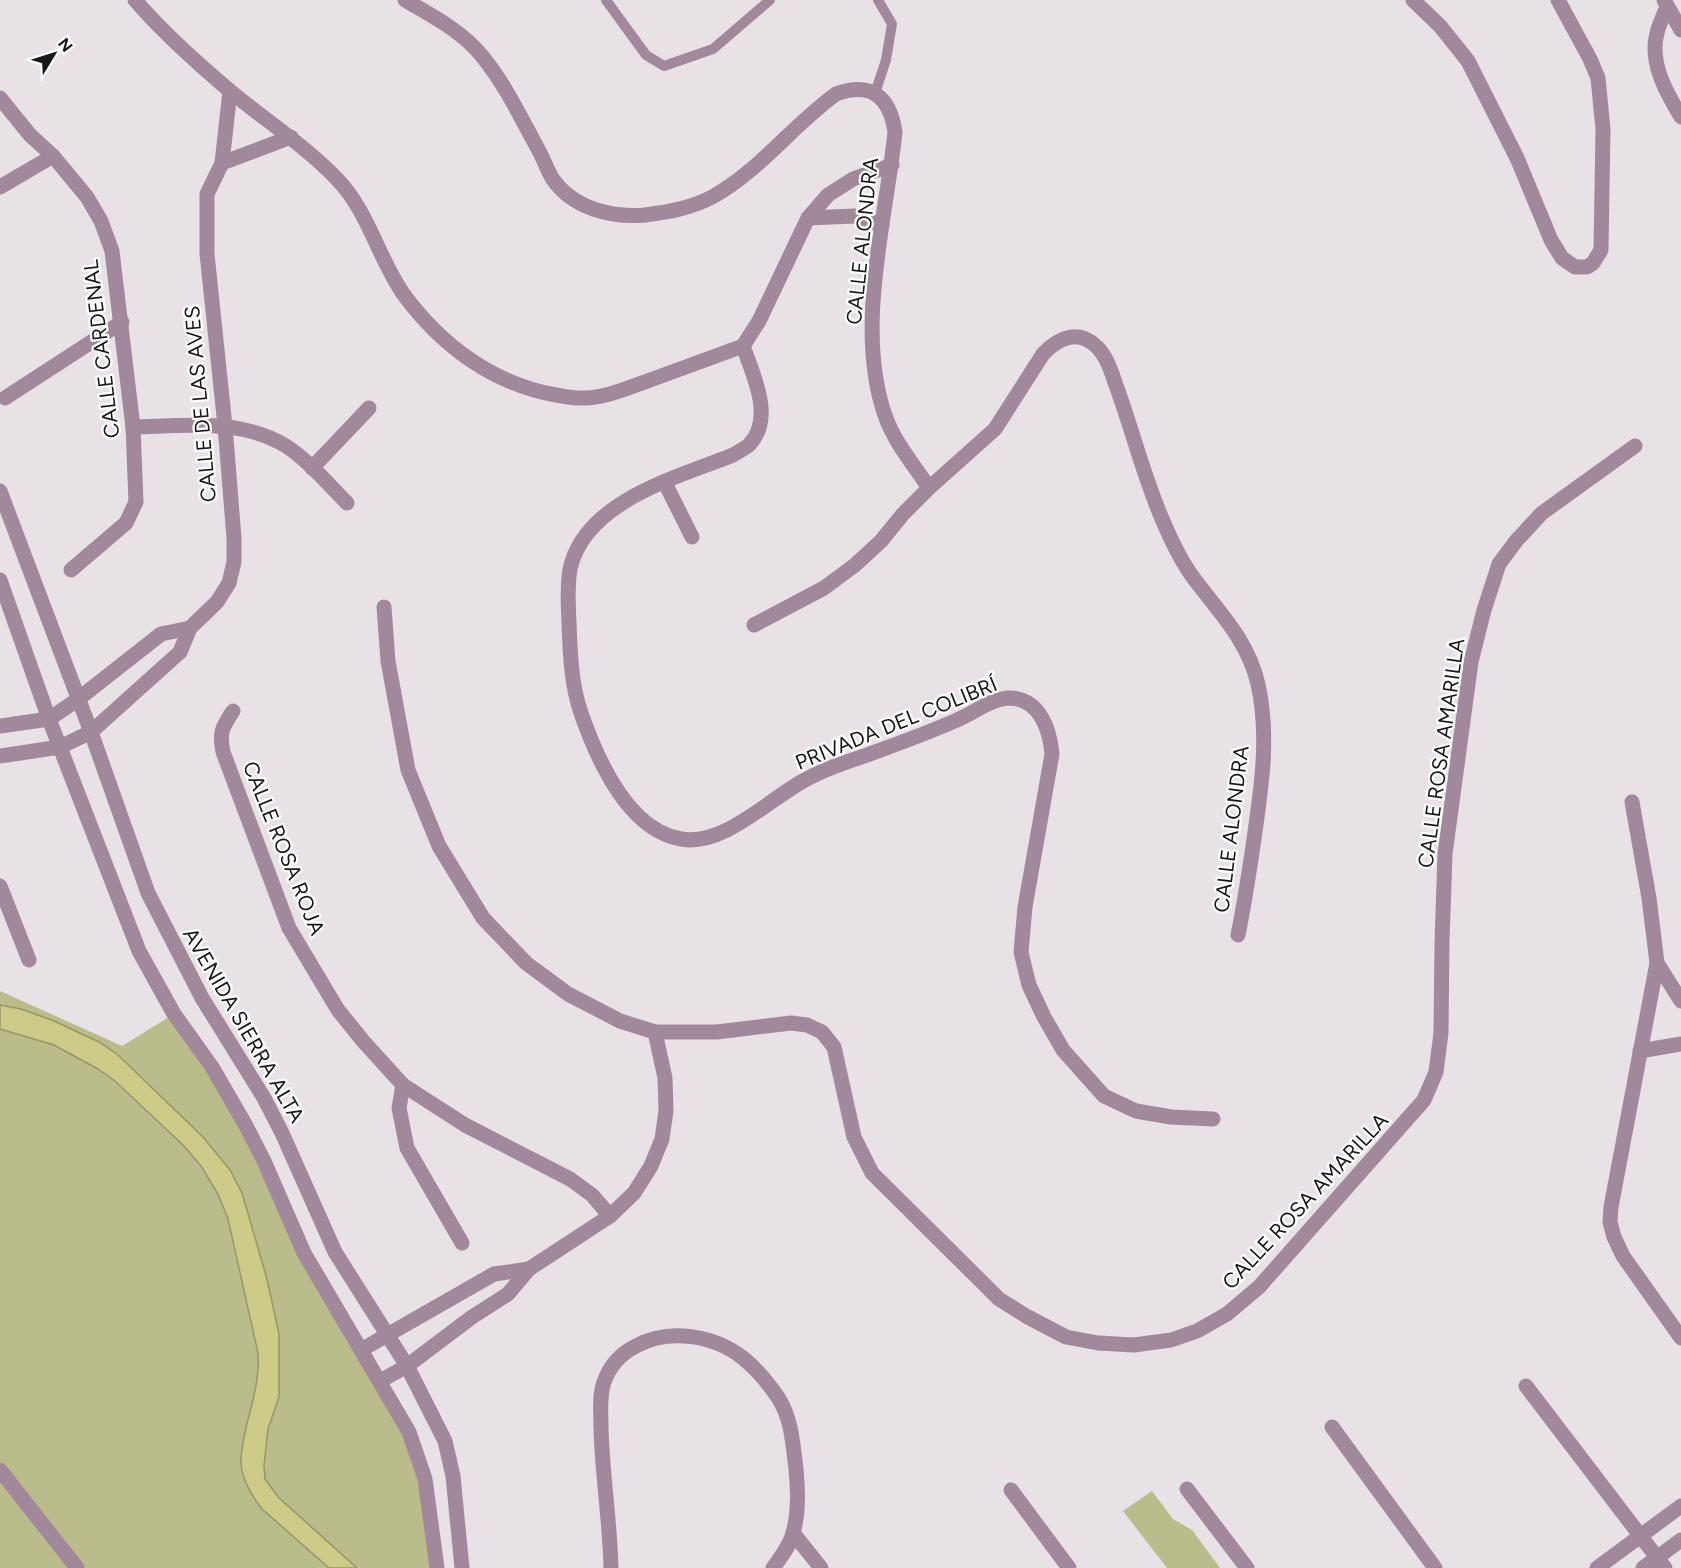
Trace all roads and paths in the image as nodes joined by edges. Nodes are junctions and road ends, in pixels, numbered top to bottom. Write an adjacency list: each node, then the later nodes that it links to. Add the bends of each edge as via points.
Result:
1 (135, 0): 10 (street)
2 (405, 0): 11 (street, via 462,36 481,54 497,75 553,178 567,194 606,213 632,216 693,206 734,183 836,94 862,88)
3 (606, 0): 4 (lane, via 646,55 664,66 713,49)
4 (770, 0)
5 (878, 0): 11 (lane, via 892,24)
6 (1413, 0): 7 (street, via 1468,61 1517,158 1551,240 1562,258 1580,268 1593,263 1601,250 1601,96 1590,59)
7 (1558, 0)
8 (1666, 3): 9 (street); 13 (street, via 1656,34 1655,55 1666,93)
9 (1681, 30)
10 (230, 91): 14 (street); 16 (street, CALLE DE LAS AVES)
11 (875, 93): 17 (street, CALLE ALONDRA, via 893,116)
12 (0, 98): 15 (street, CALLE CARDENAL)
13 (1681, 117)
14 (291, 137): 16 (street); 22 (street, via 337,178 353,200 393,277 430,326 462,355 514,384 579,398 613,393)
15 (53, 156): 18 (street); 21 (street, CALLE CARDENAL, via 101,221 112,251)
16 (222, 163): 25 (street, CALLE DE LAS AVES, via 207,194 207,254)
17 (892, 165): 19 (street, via 853,179 828,195); 20 (street, CALLE ALONDRA)
18 (0, 187)
19 (808, 218): 20 (street, via 855,216); 22 (street)
20 (882, 225): 30 (street, CALLE ALONDRA, via 872,315 878,388 895,437)
21 (122, 322): 23 (street); 26 (street, CALLE CARDENAL)
22 (743, 346): 29 (street, PRIVADA DEL COLIBRÍ, via 762,412 757,433 733,455)
23 (5, 399)
24 (369, 408): 28 (street)
25 (225, 426): 26 (street); 28 (street, via 263,435 285,446); 38 (street, CALLE DE LAS AVES, via 234,562 229,583 217,603)
26 (133, 427): 34 (street, CALLE CARDENAL, via 133,512 126,523)
27 (1635, 446): 54 (street, CALLE ROSA AMARILLA, via 1542,513 1499,564 1487,601 1471,662 1445,854 1441,1033 1436,1072 1424,1100 1259,1287 1227,1314 1197,1332 1134,1345 1098,1343 1066,1337 999,1299 872,1173 854,1137 834,1047 822,1032 791,1023 717,1032)
28 (312, 468): 32 (street)
29 (665, 483): 33 (street); 60 (street, PRIVADA DEL COLIBRÍ, via 630,497 592,527 579,545 570,577 570,663 580,712 612,783 625,802 661,833 697,840 727,830 803,780 829,768 950,723 1000,699 1024,701 1046,723 1052,754 1025,907 1021,952 1029,985 1064,1050 1104,1096 1136,1111)
30 (929, 488): 37 (street, via 855,566 824,588); 50 (street, CALLE ALONDRA, via 994,429 1053,344 1076,336 1088,339 1099,349 1125,408 1169,536 1193,578 1228,620 1246,651 1257,682 1264,723 1263,773)
31 (0, 490): 41 (street, AVENIDA SIERRA ALTA)
32 (347, 503)
33 (692, 537)
34 (71, 570)
35 (0, 580): 43 (street)
36 (384, 607): 54 (street, CALLE ROSA AMARILLA, via 388,661 408,770 440,846 483,918 526,963 568,994 620,1022)
37 (754, 625)
38 (190, 628): 39 (street, via 161,634); 40 (street, CALLE DE LAS AVES, via 180,652)
39 (131, 657): 40 (street); 41 (street)
40 (148, 679): 45 (street, CALLE DE LAS AVES)
41 (77, 700): 43 (street); 45 (street, AVENIDA SIERRA ALTA)
42 (233, 711): 59 (street, CALLE ROSA ROJA, via 222,729 223,752 289,927 338,1010)
43 (49, 719): 44 (street); 46 (street)
44 (0, 726)
45 (91, 732): 46 (street, CALLE DE LAS AVES); 57 (street, AVENIDA SIERRA ALTA, via 148,893)
46 (60, 747): 47 (street, CALLE DE LAS AVES); 58 (street, via 139,951 174,1014)
47 (0, 756)
48 (1632, 802): 52 (street)
49 (0, 886): 51 (street)
50 (1238, 935)
51 (29, 960)
52 (1657, 963): 53 (street); 56 (street)
53 (1681, 1001)
54 (655, 1032): 61 (street, via 665,1078 662,1139 634,1193)
55 (1681, 1044): 56 (street)
56 (1640, 1051): 67 (street, via 1610,1222 1623,1256)
57 (234, 1052): 58 (street); 66 (street, AVENIDA SIERRA ALTA, via 282,1133 335,1252)
58 (212, 1067): 68 (street, via 264,1161 304,1252)
59 (403, 1085): 61 (street, CALLE ROSA ROJA, via 465,1125 570,1179 592,1195); 62 (street, via 399,1108 407,1148)
60 (1213, 1119)
61 (610, 1216): 63 (street)
62 (462, 1243)
63 (529, 1269): 64 (street, via 494,1274); 65 (street, via 508,1294)
64 (458, 1295): 65 (street); 66 (street)
65 (472, 1317): 69 (street)
66 (386, 1335): 68 (street); 69 (street, AVENIDA SIERRA ALTA)
67 (1681, 1338)
68 (361, 1350): 70 (street)
69 (407, 1366): 70 (street); 83 (street, AVENIDA SIERRA ALTA, via 445,1441 453,1476)
70 (380, 1382): 82 (street, via 409,1432 425,1479)
71 (1526, 1386): 78 (street)
72 (1332, 1427): 89 (street)
73 (0, 1470): 81 (street)
74 (1187, 1489): 88 (street)
75 (1011, 1490): 87 (street)
76 (1681, 1506): 78 (street)
77 (793, 1533): 84 (street, via 798,1490 792,1433 780,1402 742,1357 688,1335 663,1335 624,1352 603,1383 602,1466); 85 (street); 86 (street)
78 (1640, 1536): 80 (street); 90 (street)
79 (1681, 1540): 80 (street)
80 (1661, 1563): 91 (street)
81 (77, 1568)
82 (437, 1568)
83 (462, 1568)
84 (611, 1568)
85 (772, 1568)
86 (821, 1568)
87 (1069, 1568)
88 (1247, 1568)
89 (1435, 1568)
90 (1597, 1568)
91 (1643, 1568)

